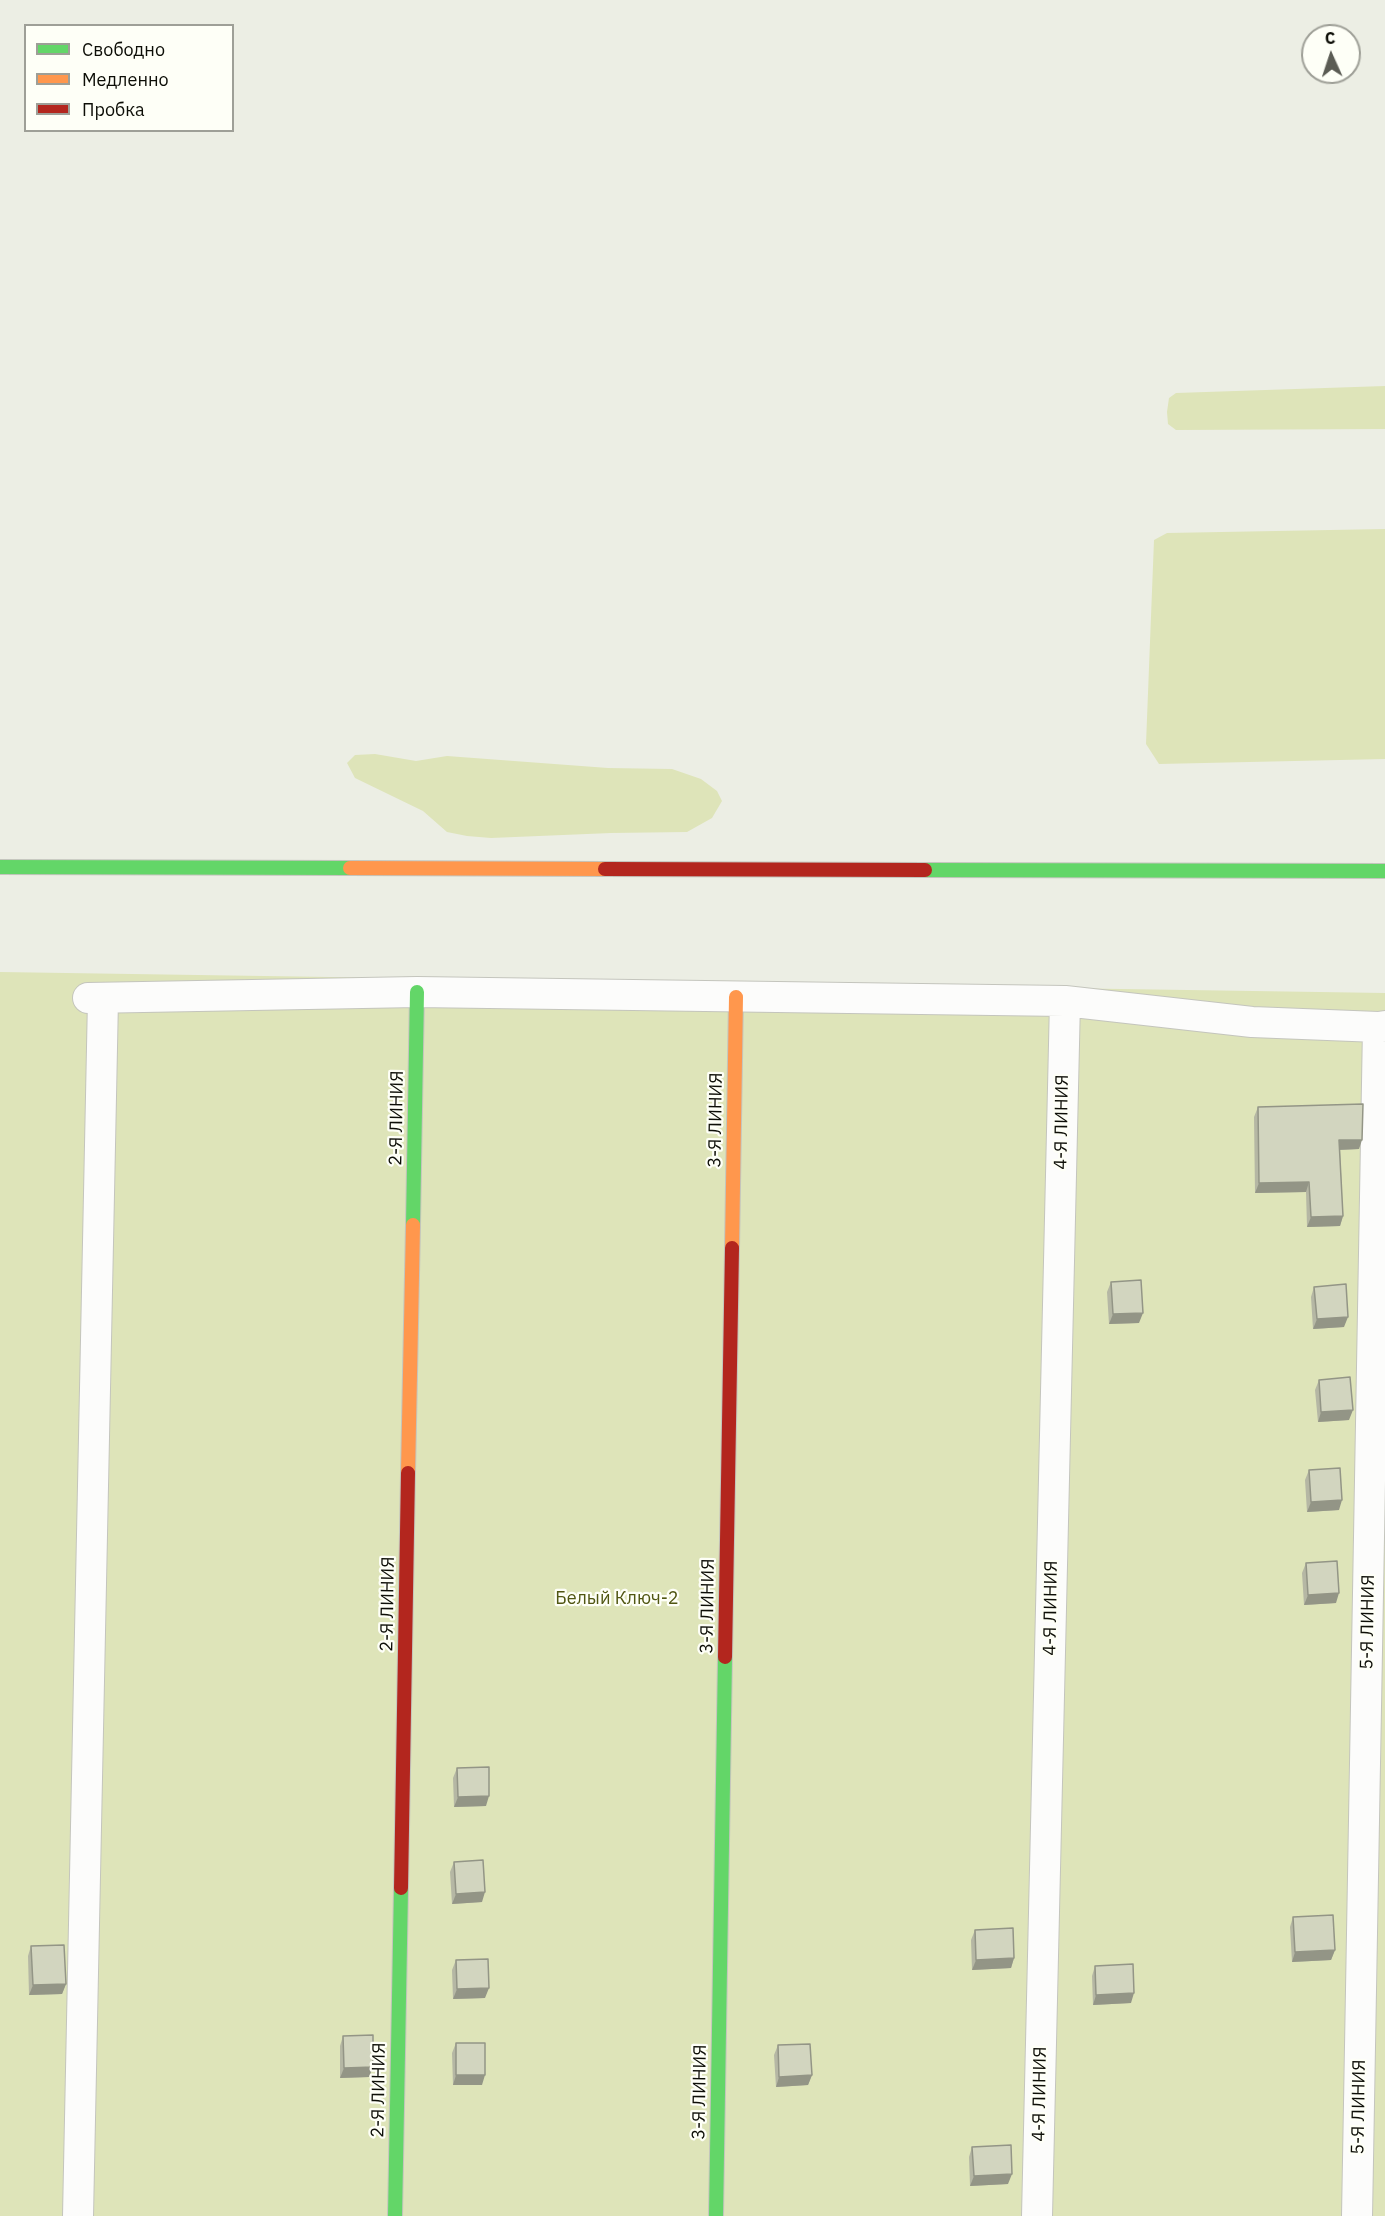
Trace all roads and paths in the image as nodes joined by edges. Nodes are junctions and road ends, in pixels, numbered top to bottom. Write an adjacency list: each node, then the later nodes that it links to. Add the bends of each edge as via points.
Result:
1 (0, 867): 2 (street)
2 (1385, 871)
3 (417, 992): 4 (street); 7 (street, via 95,998); 8 (street, 2-Я ЛИНИЯ)
4 (736, 997): 5 (street); 9 (street, 3-Я ЛИНИЯ)
5 (1065, 1001): 6 (street, via 1252,1022); 10 (street, 4-Я ЛИНИЯ)
6 (1382, 1026): 11 (street, 5-Я ЛИНИЯ)
7 (78, 2216)
8 (395, 2216)
9 (716, 2216)
10 (1037, 2216)
11 (1357, 2216)

